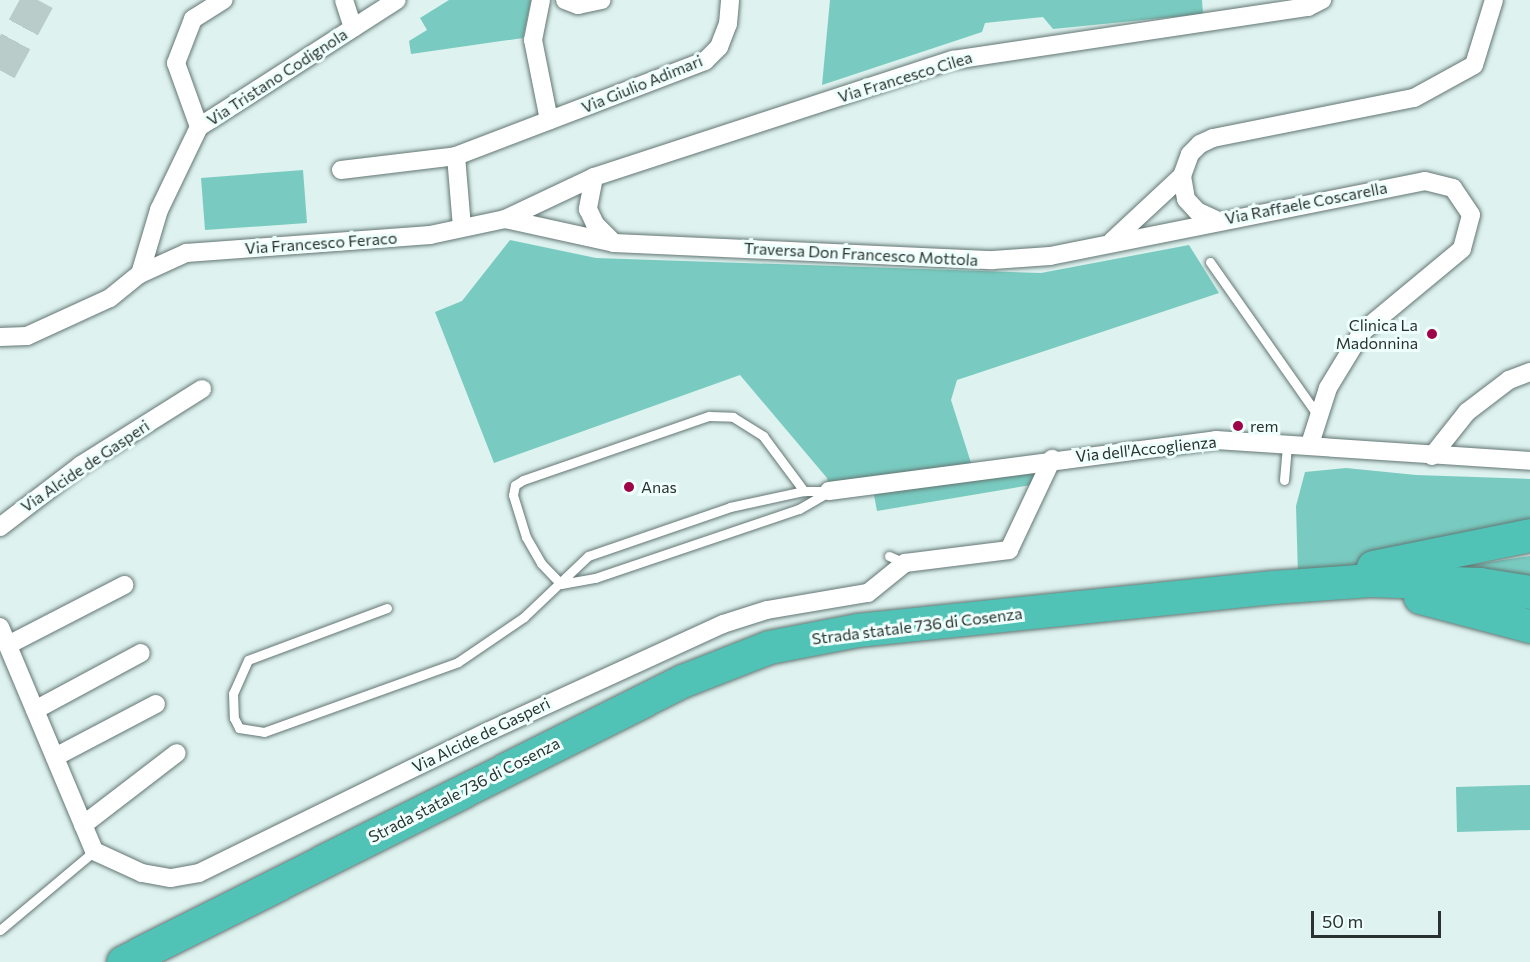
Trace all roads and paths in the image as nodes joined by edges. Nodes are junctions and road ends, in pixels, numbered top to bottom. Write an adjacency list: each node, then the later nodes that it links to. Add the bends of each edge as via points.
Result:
1 (207, 0): 12 (street)
2 (223, 0): 12 (street)
3 (344, 0): 13 (street)
4 (397, 0): 13 (street, Via Tristano Codignola)
5 (541, 0): 14 (street, via 533,40)
6 (565, 0): 7 (street, via 578,5)
7 (601, 0)
8 (730, 0): 14 (street, Via Giulio Adimari, via 728,24 719,47 705,62)
9 (1322, 0): 11 (street, Via Francesco Cilea)
10 (1494, 0): 18 (street, via 1474,65 1414,98 1213,138 1190,154)
11 (1268, 6): 19 (street, Via Francesco Cilea, via 953,60)
12 (193, 19): 15 (street, via 176,63)
13 (353, 28): 15 (street, Via Tristano Codignola)
14 (549, 120): 16 (street, Via Giulio Adimari)
15 (199, 127): 26 (street, Via Tristano Codignola, via 159,210)
16 (456, 156): 17 (street, Via Giulio Adimari); 22 (street)
17 (341, 171)
18 (1182, 176): 21 (street, Via Raffaele Coscarella, via 1186,199 1197,211); 23 (street)
19 (594, 177): 20 (street, Via Francesco Cilea); 24 (street, via 588,209 594,224)
20 (505, 219): 22 (street, Via Francesco Feraco); 24 (street, Traversa Don Francesco Mottola)
21 (1216, 220): 23 (street, Traversa Don Francesco Mottola); 30 (street, Via Raffaele Coscarella, via 1425,181 1453,188 1466,205 1471,225 1462,249 1362,332)
22 (462, 227): 26 (street, Via Francesco Feraco, via 430,235 186,253)
23 (1110, 242): 24 (street, Traversa Don Francesco Mottola, via 1050,256 993,260)
24 (614, 243)
25 (1210, 262): 30 (lane)
26 (140, 274): 27 (street, Via Francesco Feraco, via 110,298 27,336)
27 (0, 337)
28 (1530, 372): 33 (street, via 1509,380 1467,412)
29 (202, 389): 41 (street, Via Alcide de Gasperi, via 81,465)
30 (1317, 414): 32 (street, Via Raffaele Coscarella)
31 (1287, 443): 32 (street, Via dell'Accoglienza); 34 (street, Via dell'Accoglienza, via 1216,440); 38 (lane)
32 (1310, 444): 33 (street, Via dell'Accoglienza)
33 (1432, 456): 35 (street, Via dell'Accoglienza)
34 (1052, 459): 40 (street, Via dell'Accoglienza); 57 (street, Via Alcide de Gasperi, via 1009,550 897,560 868,593 767,610 712,628 495,728 199,873 171,878 142,873)
35 (1500, 460): 36 (street, Via dell'Accoglienza); 37 (street, Via dell'Accoglienza)
36 (1530, 461)
37 (1530, 470)
38 (1284, 480)
39 (804, 491): 40 (lane); 43 (lane, via 730,507 588,556); 43 (lane, via 763,436 733,417 709,416 523,480 515,485 513,495 526,537 540,563)
40 (829, 491): 43 (lane, via 799,509 595,578)
41 (0, 527)
42 (1530, 535): 45 (highway)
43 (561, 584): 47 (lane, via 524,617 458,662 264,732 239,728 234,718 233,693 248,660)
44 (124, 585): 50 (street)
45 (1273, 587): 46 (highway, Strada statale 736 di Cosenza, via 1370,580 1480,584); 59 (highway, Strada statale 736 di Cosenza, via 857,630 770,647 672,685)
46 (1530, 591)
47 (387, 608)
48 (1530, 626): 60 (highway, Strada statale 736 di Cosenza, via 1443,600 1370,597 860,651 775,667 671,708)
49 (0, 627): 50 (street)
50 (8, 645): 53 (street)
51 (141, 653): 53 (street)
52 (156, 704): 55 (street)
53 (35, 710): 55 (street)
54 (177, 753): 56 (street)
55 (55, 758): 56 (street)
56 (83, 825): 57 (street)
57 (94, 851): 58 (lane)
58 (0, 930)
59 (123, 962)
60 (168, 962)

